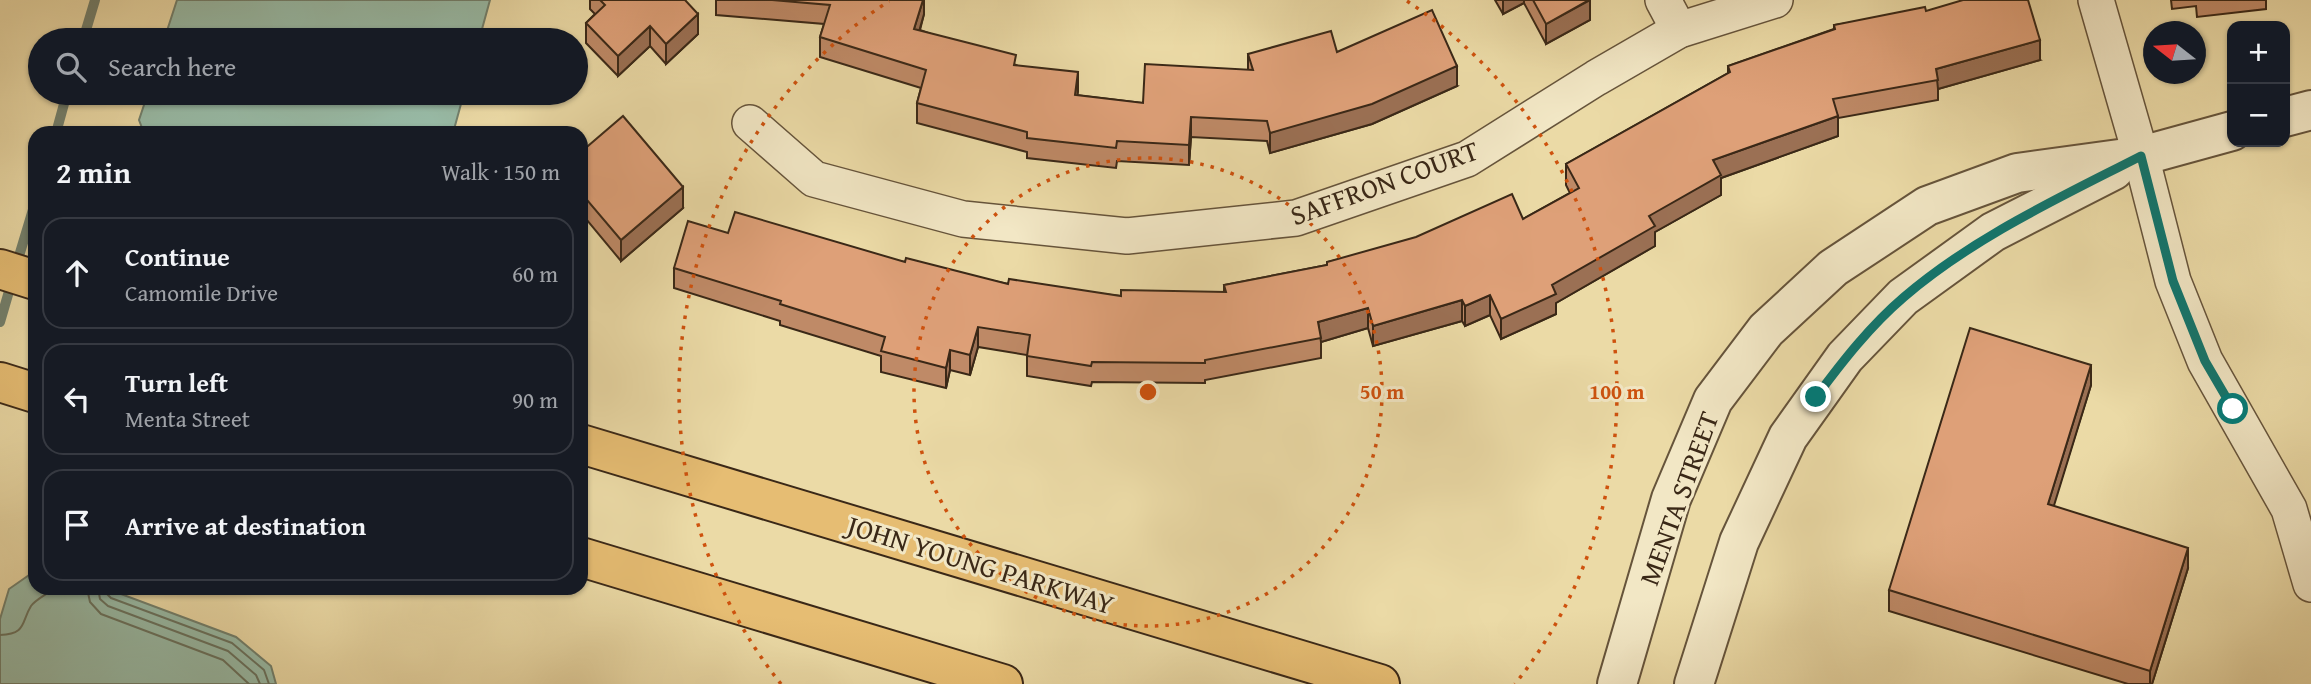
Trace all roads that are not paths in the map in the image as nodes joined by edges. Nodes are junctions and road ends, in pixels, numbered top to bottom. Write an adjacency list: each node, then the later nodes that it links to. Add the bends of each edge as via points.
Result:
1 (1663, 0): 4 (street)
2 (1775, 0): 4 (street, SAFFRON COURT)
3 (2096, 0): 9 (street)
4 (1679, 30): 7 (street, SAFFRON COURT, via 1467,159 1296,218 1127,236 963,219 814,179)
5 (2311, 110): 6 (street)
6 (2290, 116)
7 (750, 122)
8 (2227, 132): 9 (street, MENTA STREET)
9 (2141, 156): 12 (street, via 2173,281 2205,361 2288,509); 15 (street, MENTA STREET, via 2017,173 1927,206 1833,268 1766,330 1707,412 1671,499); 16 (street, MENTA STREET, via 1993,232 1903,297 1845,358 1782,449 1740,542)
10 (588, 446): 14 (highway, JOHN YOUNG PARKWAY)
11 (588, 559): 13 (highway)
12 (2311, 584)
13 (1003, 684)
14 (1380, 684)
15 (1617, 684)
16 (1694, 684)

